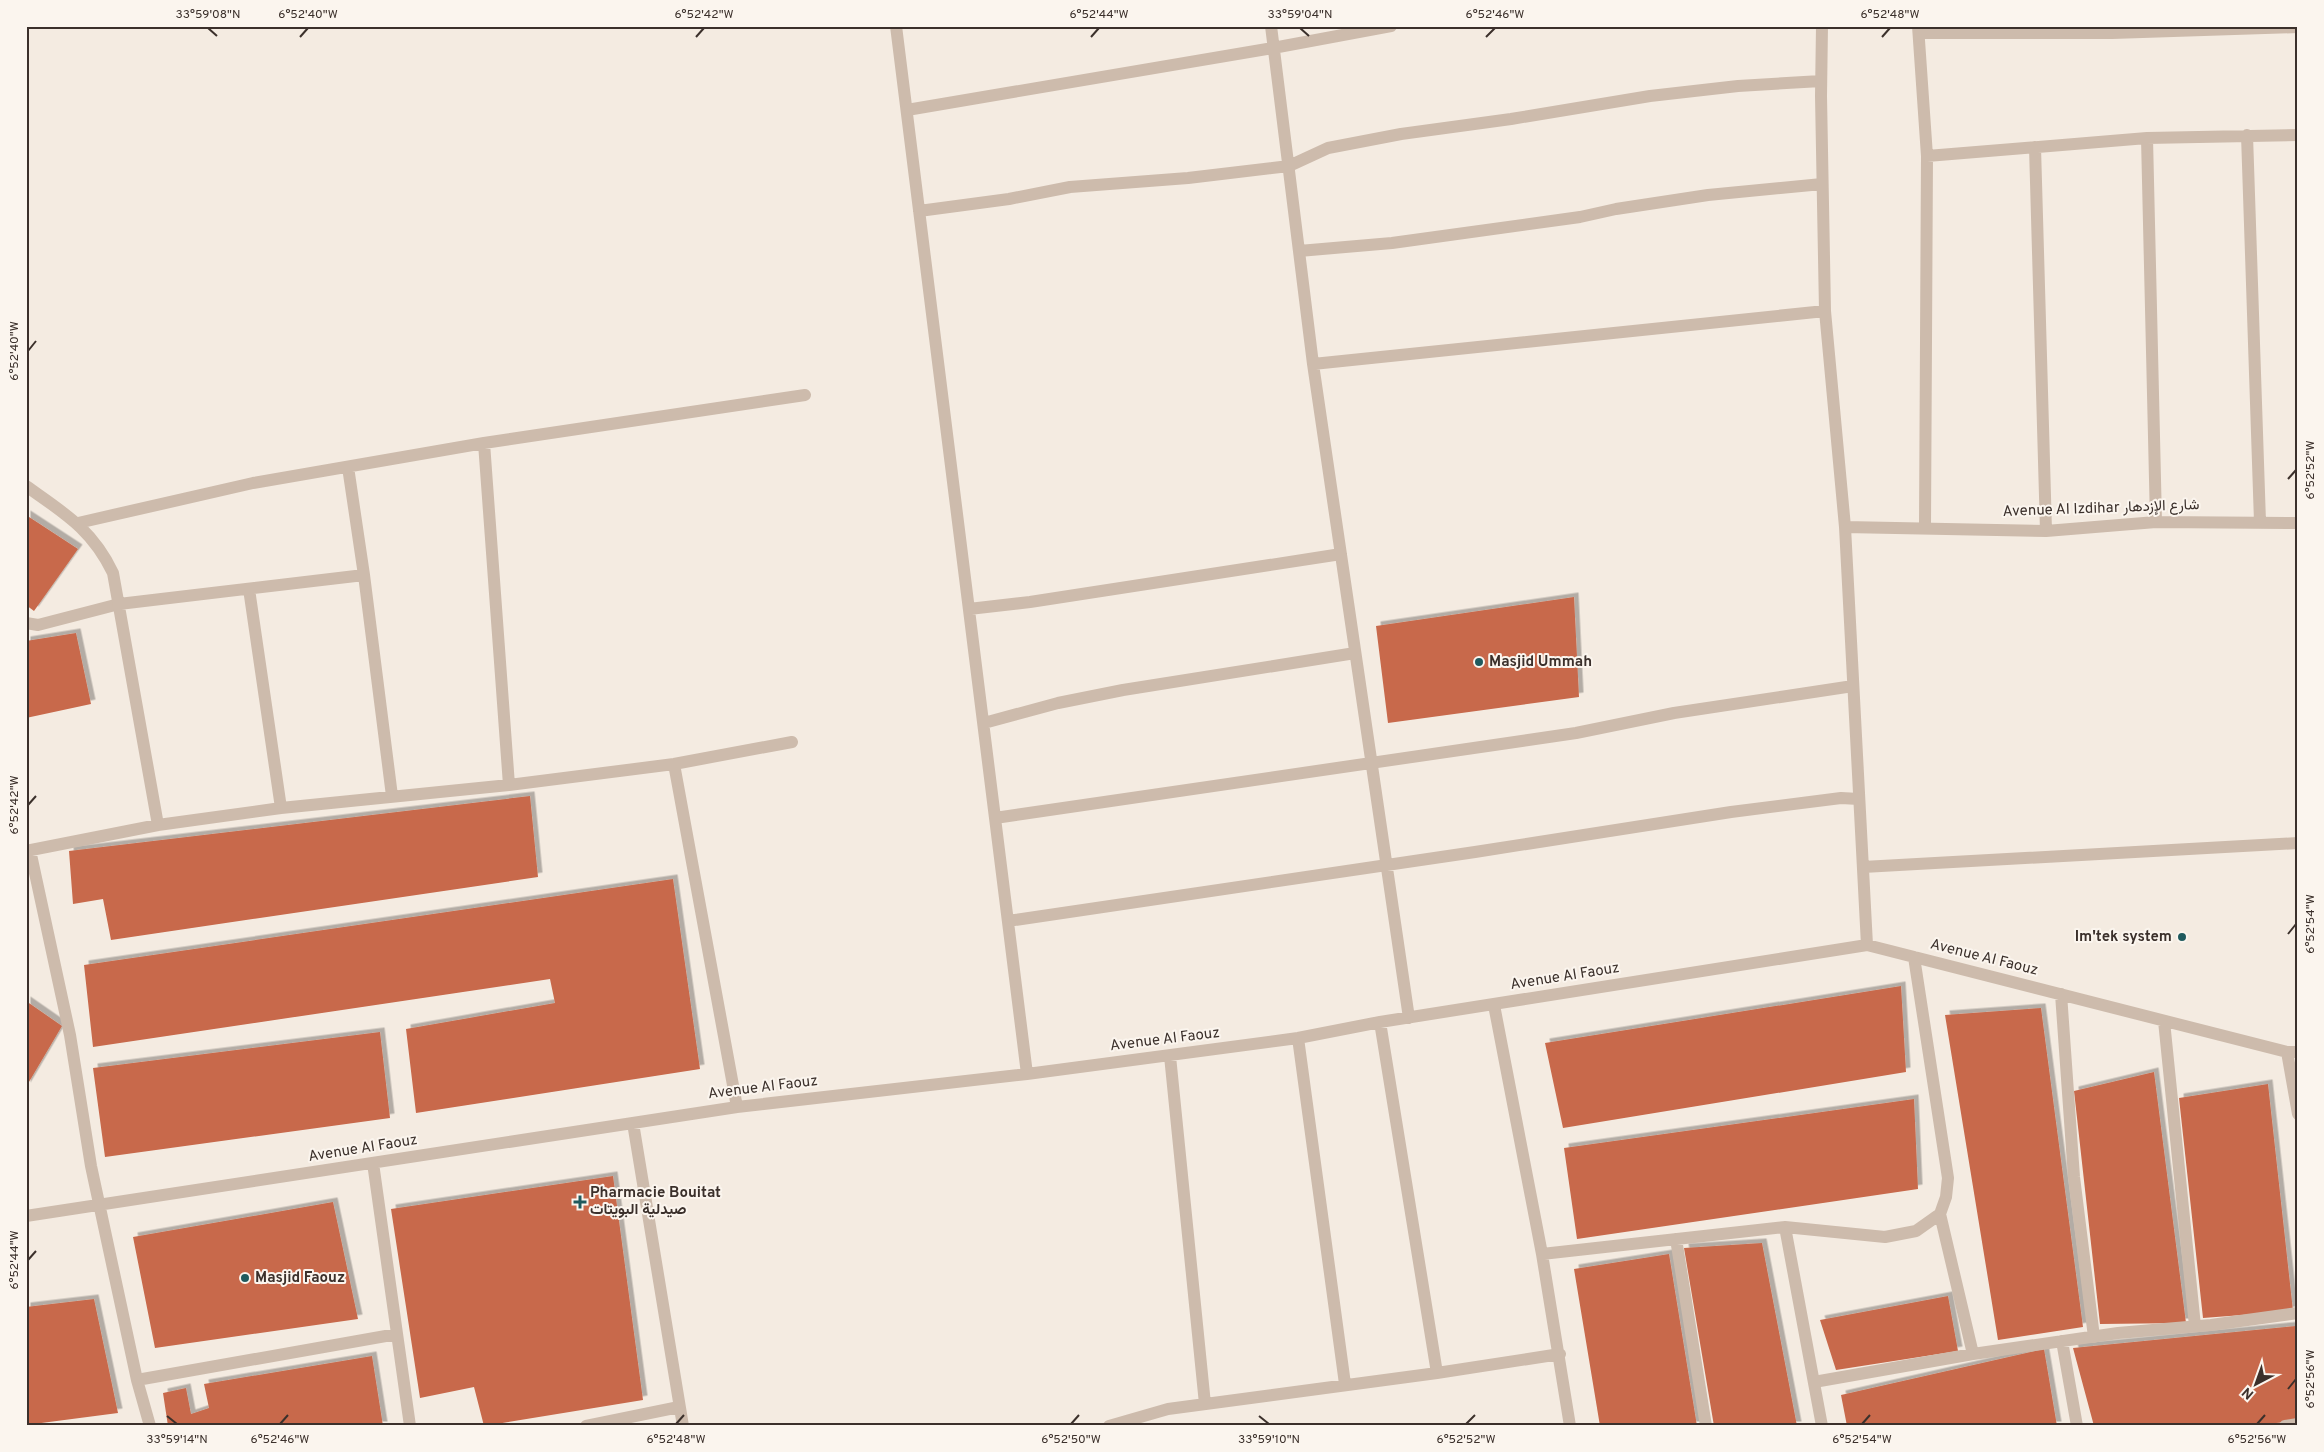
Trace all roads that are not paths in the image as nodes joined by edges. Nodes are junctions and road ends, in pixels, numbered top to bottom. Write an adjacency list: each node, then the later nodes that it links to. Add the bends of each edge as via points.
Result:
1 (896, 26): 9 (street)
2 (1271, 26): 7 (street)
3 (1391, 26): 7 (street)
4 (1822, 26): 8 (street)
5 (2298, 27): 6 (street, via 2112,32)
6 (1919, 30): 14 (street)
7 (1273, 48): 9 (street); 15 (street)
8 (1821, 81): 15 (street, via 1650,96 1401,134 1328,148); 16 (street)
9 (907, 110): 17 (street)
10 (2247, 135): 11 (street); 12 (street); 26 (street)
11 (2298, 135)
12 (2147, 138): 13 (street); 25 (street)
13 (2035, 147): 14 (street); 31 (street)
14 (1927, 156): 30 (street)
15 (1289, 166): 17 (street, via 1070,187); 18 (street)
16 (1822, 184): 18 (street, via 1708,195 1580,217 1392,243); 19 (street)
17 (919, 211): 36 (street)
18 (1300, 251): 20 (street)
19 (1824, 311): 20 (street); 29 (street)
20 (1313, 364): 32 (street)
21 (805, 395): 22 (street)
22 (484, 443): 23 (street); 44 (street)
23 (348, 467): 28 (street, via 253,483); 33 (street)
24 (26, 486): 28 (street)
25 (2156, 522): 26 (street, Avenue Al Izdihar شارع الإزدهار); 31 (street, Avenue Al Izdihar شارع الإزدهار)
26 (2260, 522): 27 (street, Avenue Al Izdihar شارع الإزدهار)
27 (2298, 522)
28 (78, 523): 35 (street, via 105,555 113,573)
29 (1845, 526): 30 (street, Avenue Al Izdihar شارع الإزدهار); 39 (street)
30 (1925, 527): 31 (street, Avenue Al Izdihar شارع الإزدهار)
31 (2046, 531)
32 (1340, 554): 36 (street); 38 (street)
33 (364, 575): 34 (street); 45 (street)
34 (249, 589): 35 (street); 47 (street)
35 (119, 604): 37 (street, via 38,625); 49 (street)
36 (969, 609): 40 (street)
37 (26, 623)
38 (1355, 653): 40 (street, via 1123,690); 42 (street)
39 (1853, 686): 42 (street, via 1674,713 1576,733); 46 (street)
40 (984, 723): 48 (street)
41 (792, 742): 43 (street)
42 (1372, 763): 48 (street); 52 (street)
43 (674, 764): 44 (street); 66 (street)
44 (509, 785): 45 (street)
45 (392, 796): 47 (street)
46 (1859, 799): 52 (street, via 1841,798 1731,812); 53 (street)
47 (281, 808): 49 (street)
48 (995, 818): 54 (street)
49 (158, 825): 51 (street)
50 (2298, 843): 53 (street)
51 (28, 851): 70 (street, via 70,1035 91,1166)
52 (1386, 865): 54 (street); 59 (street)
53 (1863, 867): 55 (street)
54 (1008, 921): 65 (street)
55 (1867, 945): 56 (street, Avenue Al Faouz); 58 (street, Avenue Al Faouz)
56 (1914, 957): 57 (street, Avenue Al Faouz); 71 (street, via 1948,1178)
57 (2061, 994): 60 (street, Avenue Al Faouz); 79 (street, via 2074,1177)
58 (1494, 1005): 59 (street, Avenue Al Faouz); 75 (street)
59 (1409, 1018): 61 (street, Avenue Al Faouz)
60 (2164, 1021): 63 (street, Avenue Al Faouz); 77 (street)
61 (1380, 1022): 62 (street, Avenue Al Faouz); 83 (street)
62 (1298, 1038): 64 (street, Avenue Al Faouz); 86 (street)
63 (2292, 1052): 67 (street)
64 (1170, 1056): 65 (street, Avenue Al Faouz); 87 (street)
65 (1028, 1074): 66 (street, Avenue Al Faouz)
66 (736, 1107): 68 (street, Avenue Al Faouz)
67 (2298, 1114)
68 (633, 1124): 69 (street, Avenue Al Faouz); 88 (street)
69 (373, 1164): 70 (street, Avenue Al Faouz); 78 (street)
70 (101, 1206): 72 (street, Avenue Al Faouz); 84 (street)
71 (1940, 1214): 73 (street, via 1916,1231 1885,1237); 82 (street)
72 (26, 1216)
73 (1786, 1227): 74 (street); 85 (street)
74 (1676, 1239): 75 (street); 96 (street)
75 (1542, 1254): 81 (street)
76 (2298, 1313): 77 (street)
77 (2194, 1326): 79 (street)
78 (397, 1334): 84 (street); 92 (street)
79 (2094, 1337): 80 (street)
80 (2062, 1341): 82 (street); 98 (street)
81 (1560, 1354): 83 (street); 95 (street)
82 (1974, 1354): 85 (street)
83 (1437, 1373): 86 (street)
84 (137, 1380): 91 (street)
85 (1814, 1382): 97 (street)
86 (1345, 1384): 87 (street)
87 (1205, 1404): 90 (street, via 1168,1409)
88 (680, 1407): 93 (street); 94 (street)
89 (2298, 1424): 99 (street)
90 (1115, 1425)
91 (150, 1426)
92 (410, 1426)
93 (586, 1426)
94 (683, 1426)
95 (1570, 1426)
96 (1706, 1426)
97 (1822, 1426)
98 (2077, 1426)
99 (2286, 1426)

